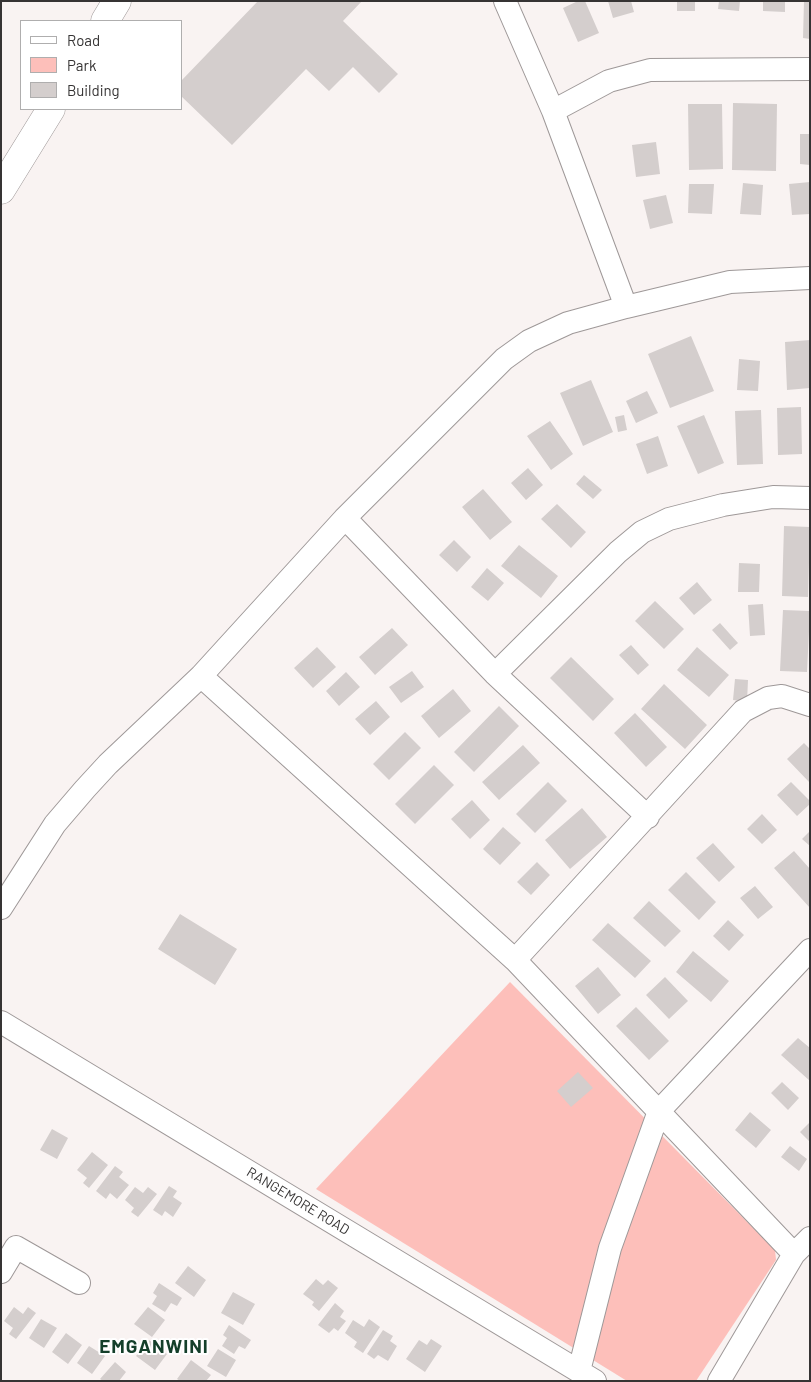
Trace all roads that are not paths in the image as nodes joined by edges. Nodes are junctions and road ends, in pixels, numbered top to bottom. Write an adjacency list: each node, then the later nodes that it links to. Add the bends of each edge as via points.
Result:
1 (117, 1): 3 (street)
2 (505, 1): 6 (street)
3 (106, 20)
4 (810, 69): 6 (street, via 650,70 609,81)
5 (50, 110): 7 (street)
6 (553, 111): 9 (street)
7 (1, 190)
8 (810, 278): 9 (street, via 730,282)
9 (626, 307): 11 (street, via 568,323 529,341 504,360)
10 (810, 498): 12 (street, via 773,497 723,505 669,519 642,532)
11 (345, 518): 12 (street); 13 (street)
12 (495, 674): 15 (street)
13 (200, 676): 16 (street, via 85,789 55,824); 18 (street)
14 (810, 705): 15 (street, via 782,696 768,698 742,711)
15 (648, 818): 18 (street)
16 (1, 908)
17 (810, 950): 20 (street)
18 (515, 960): 20 (street)
19 (1, 1022): 25 (street, RANGEMORE ROAD)
20 (659, 1112): 22 (street); 25 (street, via 610,1248)
21 (810, 1238): 22 (street)
22 (794, 1254): 26 (street)
23 (1, 1272): 24 (street, via 16,1247)
24 (79, 1283)
25 (587, 1376)
26 (718, 1381)

